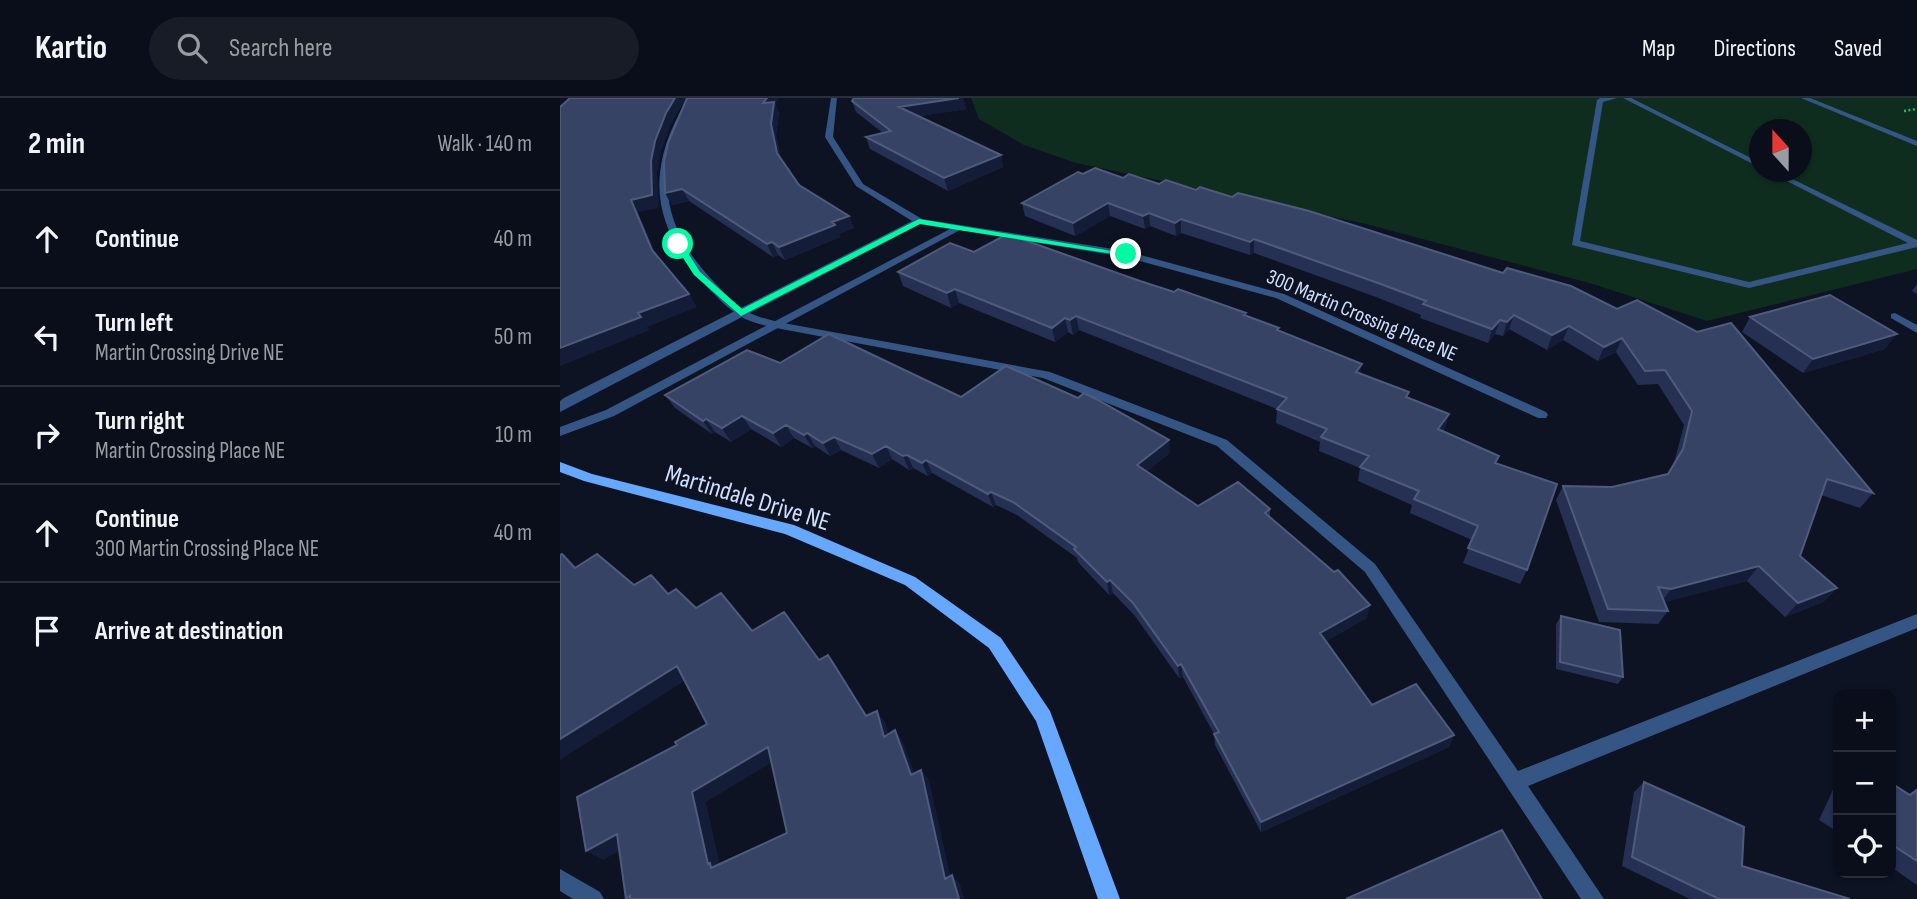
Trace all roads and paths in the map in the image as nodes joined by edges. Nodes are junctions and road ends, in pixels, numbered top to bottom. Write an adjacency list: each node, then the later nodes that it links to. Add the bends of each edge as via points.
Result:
1 (691, 98): 12 (street, via 675,124 663,165 662,204 678,244 697,273)
2 (834, 98): 9 (street, via 830,137 860,186)
3 (1614, 98): 11 (street, via 1600,100 1575,243 1749,285)
4 (1626, 98): 7 (street)
5 (1804, 98): 6 (street)
6 (1917, 144)
7 (1749, 160)
8 (1793, 182): 11 (street)
9 (919, 222): 10 (street, 300 Martin Crossing Place NE); 12 (street)
10 (956, 229): 14 (street); 17 (street, 300 Martin Crossing Place NE, via 1126,254 1280,296)
11 (1917, 244)
12 (741, 313): 14 (street); 16 (street)
13 (1895, 316): 15 (street)
14 (776, 325): 18 (street, via 610,413); 21 (street, via 1046,374 1222,443 1370,568)
15 (1917, 330)
16 (560, 408)
17 (1542, 415)
18 (560, 432)
19 (560, 467): 24 (street, Martindale Drive NE, via 789,529 910,581 995,643 1044,717)
20 (1917, 621): 21 (street)
21 (1515, 782): 25 (street)
22 (560, 879): 23 (street)
23 (593, 899)
24 (1109, 899)
25 (1592, 899)

